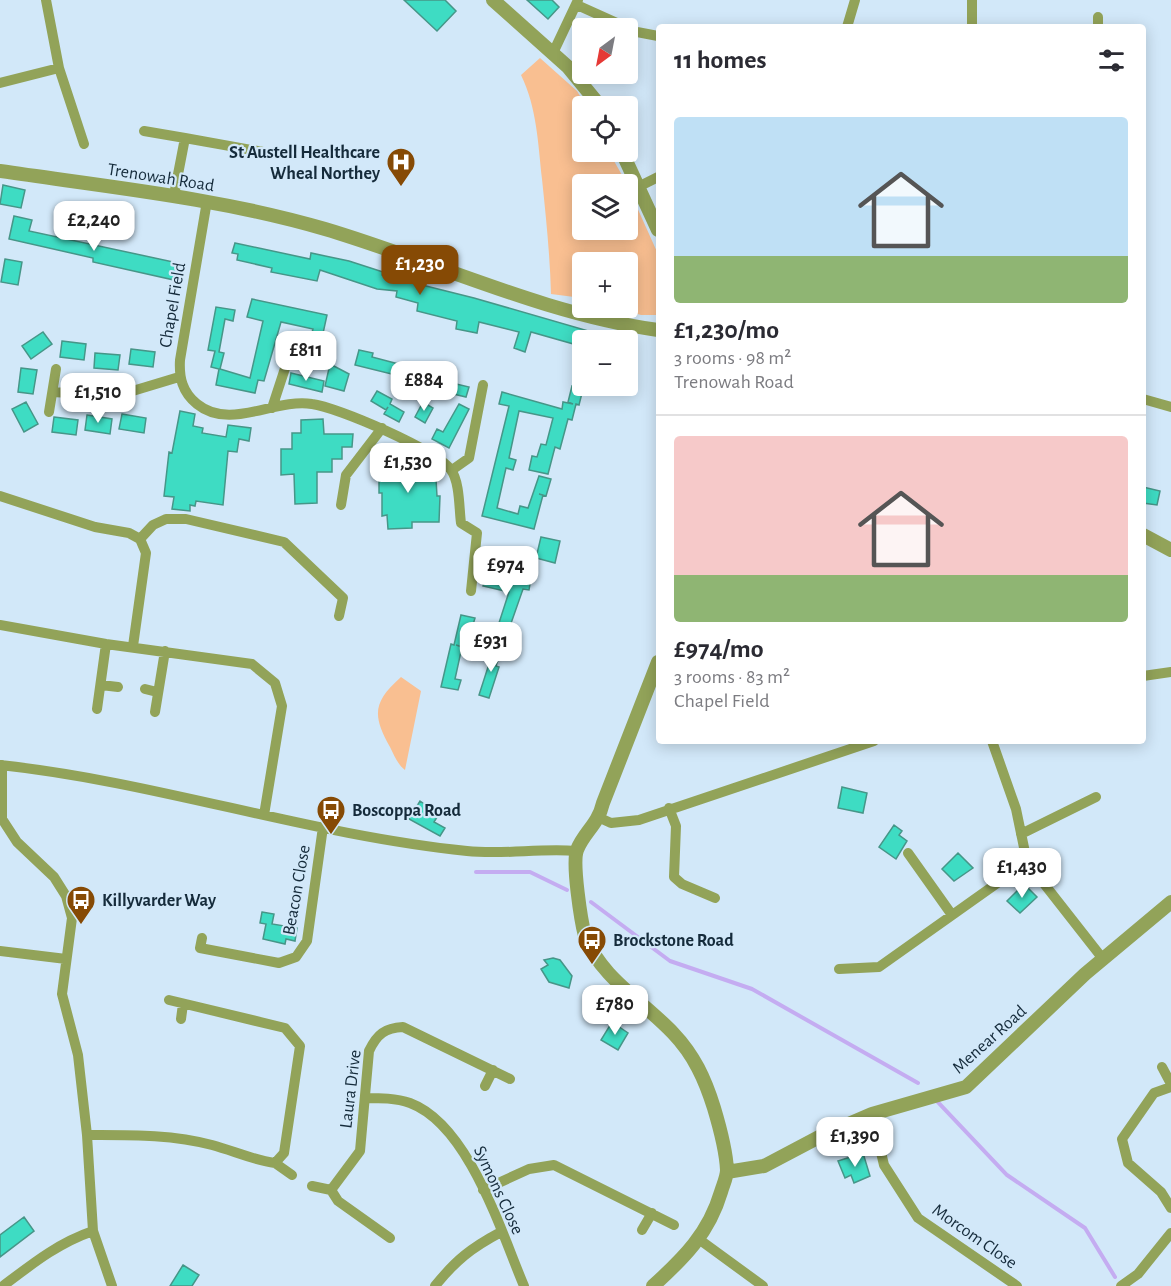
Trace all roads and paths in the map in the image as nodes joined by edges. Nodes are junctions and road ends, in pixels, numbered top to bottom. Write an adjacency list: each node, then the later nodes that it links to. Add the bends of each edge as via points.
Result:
1 (46, 0): 10 (street)
2 (493, 0): 9 (street)
3 (855, 0): 6 (street)
4 (972, 0): 7 (street)
5 (578, 3): 8 (street, via 637,32); 9 (street)
6 (848, 24)
7 (972, 24)
8 (656, 36)
9 (553, 53): 12 (street)
10 (59, 68): 11 (street); 15 (street)
11 (0, 83)
12 (592, 96)
13 (144, 131): 14 (street)
14 (185, 138): 16 (street); 20 (street)
15 (84, 144)
16 (263, 152)
17 (0, 171): 20 (street, Trenowah Road)
18 (656, 178): 19 (street)
19 (638, 187): 22 (street)
20 (174, 195): 21 (street, Trenowah Road)
21 (207, 201): 23 (street, Trenowah Road, via 329,230 548,305); 26 (street, Chapel Field)
22 (656, 226)
23 (656, 330)
24 (291, 350): 31 (street)
25 (56, 369): 28 (street)
26 (179, 377): 28 (street, via 115,394); 31 (street, via 188,397 204,410 232,415)
27 (483, 385): 34 (street, via 469,458)
28 (53, 392): 32 (street)
29 (1146, 400): 30 (street)
30 (1171, 407)
31 (272, 408): 33 (street, via 311,404)
32 (49, 412)
33 (382, 428): 34 (street); 36 (street, via 346,475)
34 (452, 470): 40 (street, via 461,523 477,533)
35 (1, 501): 37 (street)
36 (341, 505)
37 (140, 538): 41 (street, via 166,519 186,519 284,543 343,598); 44 (street, via 146,553 145,572)
38 (1146, 538): 39 (street)
39 (1171, 550)
40 (471, 591)
41 (339, 616)
42 (0, 625): 43 (street)
43 (106, 644): 44 (street); 49 (street)
44 (133, 646): 45 (street)
45 (165, 651): 52 (street); 60 (street, via 252,664 275,683 282,706)
46 (656, 667): 61 (street)
47 (1171, 672): 48 (street)
48 (1146, 676)
49 (102, 684): 50 (street); 53 (street)
50 (118, 687)
51 (145, 689): 52 (street)
52 (158, 693): 54 (street)
53 (97, 709)
54 (155, 712)
55 (855, 744): 59 (street)
56 (993, 744): 63 (street)
57 (1, 765): 60 (street, via 135,785); 64 (street, via 0,805)
58 (1096, 797): 63 (street)
59 (669, 808): 61 (street, via 622,824); 68 (street, via 676,826 674,877)
60 (264, 815): 62 (street)
61 (600, 818): 65 (street)
62 (323, 827): 65 (street, via 469,851); 71 (street, Beacon Close, via 306,940 296,957 279,963 262,961 200,948)
63 (1021, 834): 67 (street)
64 (5, 835): 73 (street, via 54,877 66,896 72,918)
65 (576, 851): 88 (street, via 579,910 592,951 611,976 674,1034 693,1058 705,1080 721,1131)
66 (908, 853): 70 (street)
67 (1027, 862): 70 (street); 74 (street)
68 (715, 898)
69 (1171, 902): 74 (street, Menear Road)
70 (952, 915): 75 (street, via 879,967)
71 (202, 938)
72 (0, 951): 73 (street)
73 (66, 959): 86 (street, via 62,994 78,1055)
74 (1103, 959): 85 (street, Menear Road, via 966,1087)
75 (839, 969)
76 (169, 1000): 77 (street)
77 (183, 1004): 78 (street); 87 (street, via 285,1028 300,1046 284,1153)
78 (181, 1019)
79 (1162, 1067): 83 (street)
80 (493, 1070): 81 (street, Laura Drive); 82 (street); 84 (street, Laura Drive, via 403,1027 388,1028 375,1039 369,1051)
81 (510, 1079)
82 (485, 1086)
83 (1171, 1086): 93 (street, via 1154,1093 1122,1139 1128,1163 1161,1192)
84 (365, 1098): 91 (street, Laura Drive, via 360,1151); 92 (street, Symons Close, via 411,1103 440,1123 464,1149)
85 (872, 1114): 88 (street, Menear Road, via 764,1166); 108 (street, Morcom Close, via 884,1165 918,1218)
86 (87, 1135): 87 (street, via 138,1135 211,1144); 97 (street)
87 (275, 1163): 89 (street)
88 (727, 1172): 101 (street, via 716,1210)
89 (292, 1175)
90 (312, 1186): 91 (street)
91 (331, 1190): 100 (street, via 338,1200)
92 (483, 1190): 94 (street, via 530,1169 554,1166); 98 (street, Symons Close)
93 (1171, 1208)
94 (652, 1213): 95 (street); 96 (street)
95 (674, 1225)
96 (642, 1230)
97 (93, 1231): 102 (street, via 47,1253); 103 (street)
98 (501, 1232): 104 (street, via 457,1259); 105 (street, Symons Close)
99 (1171, 1233): 109 (street, via 1138,1274)
100 (390, 1238)
101 (700, 1240): 106 (street); 107 (street)
102 (3, 1286)
103 (112, 1286)
104 (435, 1286)
105 (524, 1286)
106 (653, 1286)
107 (763, 1286)
108 (1017, 1286)
109 (1121, 1286)

